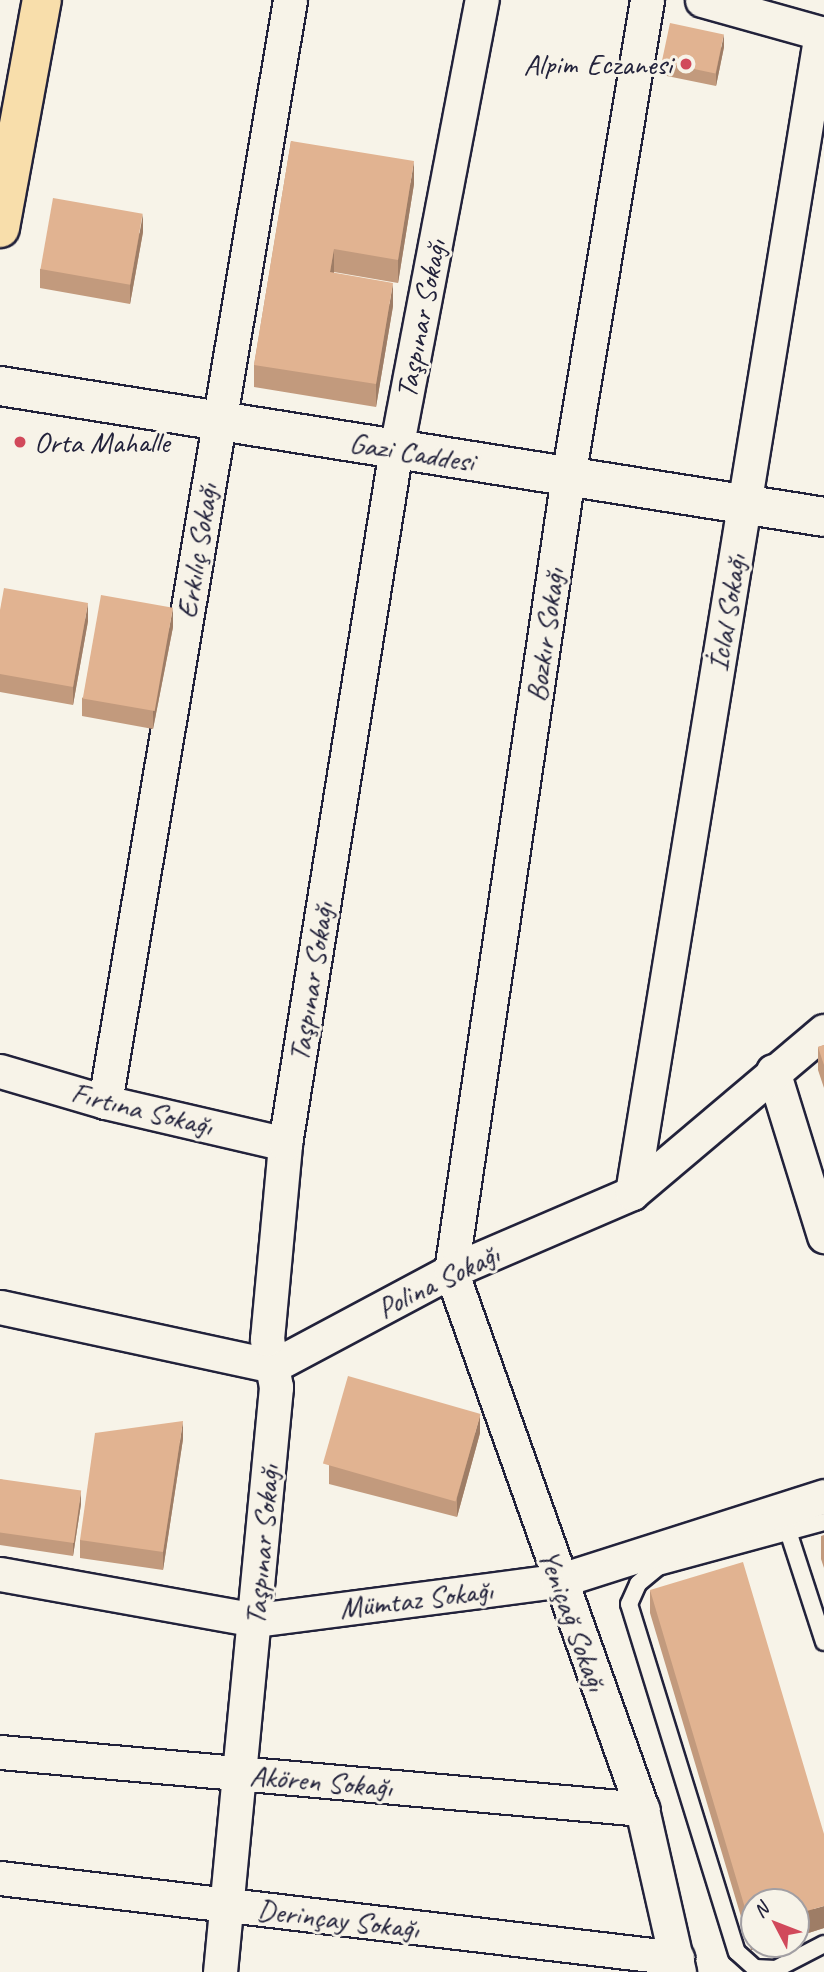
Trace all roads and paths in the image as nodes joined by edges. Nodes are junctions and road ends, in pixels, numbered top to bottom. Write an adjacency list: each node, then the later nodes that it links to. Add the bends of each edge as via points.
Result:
1 (42, 0): 7 (main road)
2 (290, 0): 9 (street, Erkılıç Sokağı)
3 (482, 0): 10 (street, Taşpınar Sokağı)
4 (647, 0): 11 (street, Bozkır Sokağı)
5 (702, 0): 6 (street)
6 (823, 34): 12 (street, İclal Sokağı)
7 (0, 228)
8 (0, 386): 9 (street, Gazi Caddesi)
9 (219, 421): 10 (street, Gazi Caddesi); 17 (street, Erkılıç Sokağı)
10 (396, 449): 11 (street, Gazi Caddesi); 18 (street, Taşpınar Sokağı)
11 (568, 476): 12 (street, Gazi Caddesi); 21 (street, Bozkır Sokağı)
12 (745, 505): 13 (street, Gazi Caddesi); 19 (street, İclal Sokağı)
13 (824, 517)
14 (824, 1031): 16 (street, Polina Sokağı)
15 (0, 1071): 17 (street, Fırtına Sokağı)
16 (773, 1071): 19 (street, Polina Sokağı); 20 (street)
17 (105, 1102): 18 (street, Fırtına Sokağı)
18 (285, 1144): 23 (street, Taşpınar Sokağı, via 267,1339)
19 (632, 1193): 21 (street, Polina Sokağı)
20 (824, 1236)
21 (451, 1271): 23 (street, Polina Sokağı); 28 (street, Yeniçağ Sokağı)
22 (0, 1307): 23 (street)
23 (273, 1366): 29 (street, Taşpınar Sokağı, via 276,1387)
24 (824, 1496): 25 (street, Mümtaz Sokağı)
25 (785, 1521): 26 (lane); 28 (street, Mümtaz Sokağı); 30 (lane); 36 (lane, via 658,1567 638,1584 629,1604 737,1952 755,1968 776,1969)
26 (824, 1522)
27 (0, 1574): 29 (street, Mümtaz Sokağı)
28 (558, 1581): 29 (street, Mümtaz Sokağı); 33 (street, Yeniçağ Sokağı)
29 (256, 1620): 32 (street, Taşpınar Sokağı)
30 (824, 1642)
31 (0, 1752): 32 (street, Akören Sokağı)
32 (239, 1774): 33 (street, Akören Sokağı); 35 (street, Taşpınar Sokağı)
33 (642, 1809): 37 (street, Yeniçağ Sokağı)
34 (0, 1878): 35 (street, Derinçay Sokağı)
35 (225, 1906): 37 (street, Derinçay Sokağı); 38 (street, Taşpınar Sokağı)
36 (824, 1944)
37 (678, 1965)
38 (220, 1972)

